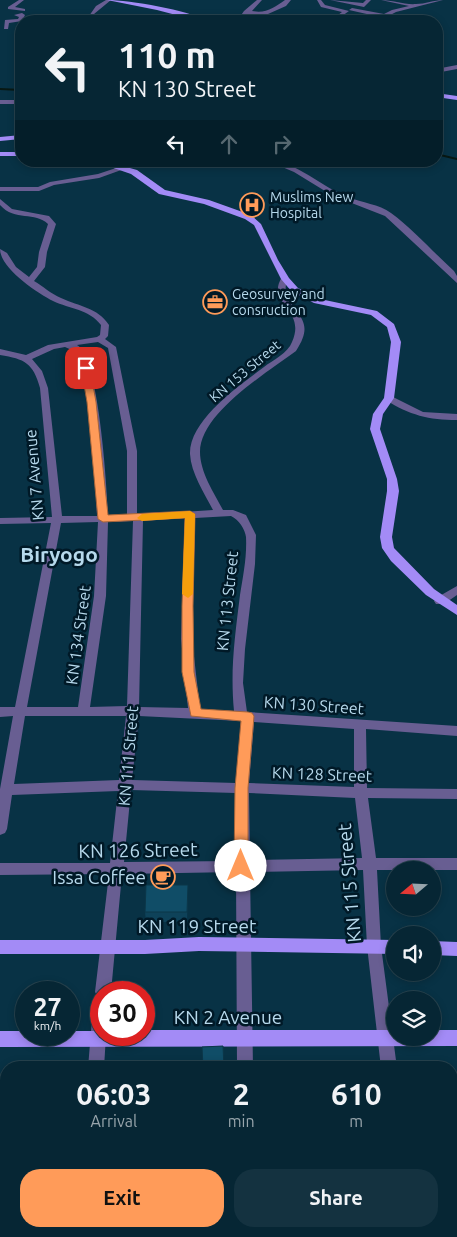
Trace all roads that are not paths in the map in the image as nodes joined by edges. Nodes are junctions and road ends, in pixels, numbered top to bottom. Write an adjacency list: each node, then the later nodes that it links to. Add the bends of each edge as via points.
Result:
1 (22, 0): 14 (street, via 7,8 23,10)
2 (109, 0): 16 (street); 17 (main road)
3 (260, 0): 12 (street)
4 (289, 0): 19 (street)
5 (319, 0): 11 (street, via 323,6)
6 (332, 0): 7 (street, via 363,5)
7 (370, 0)
8 (383, 0): 10 (street)
9 (441, 0): 10 (street)
10 (418, 6): 22 (street)
11 (346, 11): 20 (street); 21 (street)
12 (245, 14): 18 (street); 19 (street)
13 (15, 15): 23 (street)
14 (17, 15): 15 (street)
15 (22, 15)
16 (91, 15)
17 (183, 15)
18 (249, 15)
19 (262, 15)
20 (340, 15)
21 (379, 15)
22 (387, 15)
23 (0, 16)
24 (15, 21): 25 (street, via 7,21 6,27)
25 (15, 26)
26 (457, 67): 27 (street)
27 (443, 70)
28 (443, 96): 29 (main road)
29 (457, 98)
30 (0, 102): 31 (street)
31 (15, 102)
32 (15, 138): 33 (main road)
33 (0, 139)
34 (0, 154): 35 (main road)
35 (15, 154)
36 (119, 167): 38 (main road)
37 (286, 167): 44 (street, via 327,190 388,214 452,273)
38 (122, 168): 39 (street, via 39,190); 42 (main road, via 144,177 162,192 226,208 254,220)
39 (0, 189)
40 (0, 201): 43 (street, via 9,211 46,218 52,224 41,267)
41 (0, 251): 43 (street, via 7,256 10,265)
42 (285, 279): 49 (main road, via 309,298 374,313 386,321 396,342); 51 (street, KN 153 Street, via 281,294 300,322 296,344 226,402 199,434 196,444 197,464)
43 (30, 281): 45 (street, via 56,298 98,315 105,325 104,336)
44 (457, 282)
45 (100, 339): 46 (street); 53 (street, KN 111 Street, via 112,347 129,431)
46 (67, 345): 48 (street, via 43,350); 55 (street, KN 134 Street, via 80,352 86,368)
47 (0, 352): 48 (street)
48 (27, 358): 54 (street, KN 7 Avenue, via 37,366 44,388)
49 (389, 398): 50 (street, via 417,415); 58 (main road, via 378,414 375,429 392,479 393,491 386,522 388,548 394,558)
50 (457, 417)
51 (219, 513): 52 (street, KN 113 Street); 65 (street, KN 113 Street, via 242,517 251,535 239,649 238,682)
52 (190, 514): 53 (street, KN 113 Street); 64 (street, via 188,672)
53 (135, 518): 55 (street, KN 113 Street); 61 (street, KN 111 Street)
54 (57, 519): 55 (street, KN 113 Street); 56 (street, KN 113 Street); 60 (street, KN 7 Avenue)
55 (103, 519): 63 (street, KN 134 Street, via 100,596)
56 (0, 521)
57 (457, 590): 58 (street)
58 (440, 601): 59 (main road)
59 (457, 611)
60 (20, 711): 62 (street, KN 130 Street); 63 (street, KN 130 Street); 70 (street, KN 7 Avenue)
61 (133, 711): 63 (street, KN 130 Street); 64 (street, KN 130 Street); 68 (street, KN 111 Street)
62 (0, 712)
63 (83, 712)
64 (195, 713): 65 (street, KN 130 Street)
65 (244, 716): 66 (street, KN 130 Street); 69 (street, KN 113 Street)
66 (360, 724): 67 (street, KN 130 Street); 71 (street, KN 115 Street)
67 (457, 731)
68 (126, 786): 69 (street, KN 128 Street); 70 (street, KN 128 Street); 78 (street, KN 111 Street)
69 (242, 788): 71 (street, KN 128 Street); 76 (street, KN 113 Street)
70 (6, 790): 73 (street, KN 7 Avenue)
71 (361, 793): 72 (street, KN 128 Street); 74 (street, KN 115 Street)
72 (457, 794)
73 (0, 829)
74 (370, 864): 75 (street, KN 126 Street); 76 (street, KN 126 Street); 81 (street, KN 115 Street)
75 (457, 864)
76 (241, 866): 78 (street, KN 126 Street); 80 (street, KN 113 Street)
77 (0, 868): 78 (street, KN 126 Street)
78 (115, 870): 79 (street, KN 111 Street)
79 (108, 946): 80 (main road, KN 119 Street); 83 (main road, KN 119 Street); 86 (street, KN 111 Street)
80 (244, 946): 81 (main road, KN 119 Street); 87 (street, KN 113 Street)
81 (374, 946): 82 (main road, KN 119 Street); 89 (street, KN 115 Street)
82 (386, 946)
83 (0, 947)
84 (441, 948): 85 (main road)
85 (457, 949)
86 (104, 981)
87 (244, 1037): 88 (main road, KN 2 Avenue); 89 (main road, KN 2 Avenue); 95 (street, KN 113 Street)
88 (155, 1038)
89 (385, 1038): 90 (main road, KN 2 Avenue); 96 (street, KN 115 Street)
90 (457, 1038)
91 (0, 1039): 92 (main road, KN 2 Avenue)
92 (90, 1039)
93 (98, 1046): 94 (street)
94 (96, 1061)
95 (245, 1061)
96 (388, 1061)

